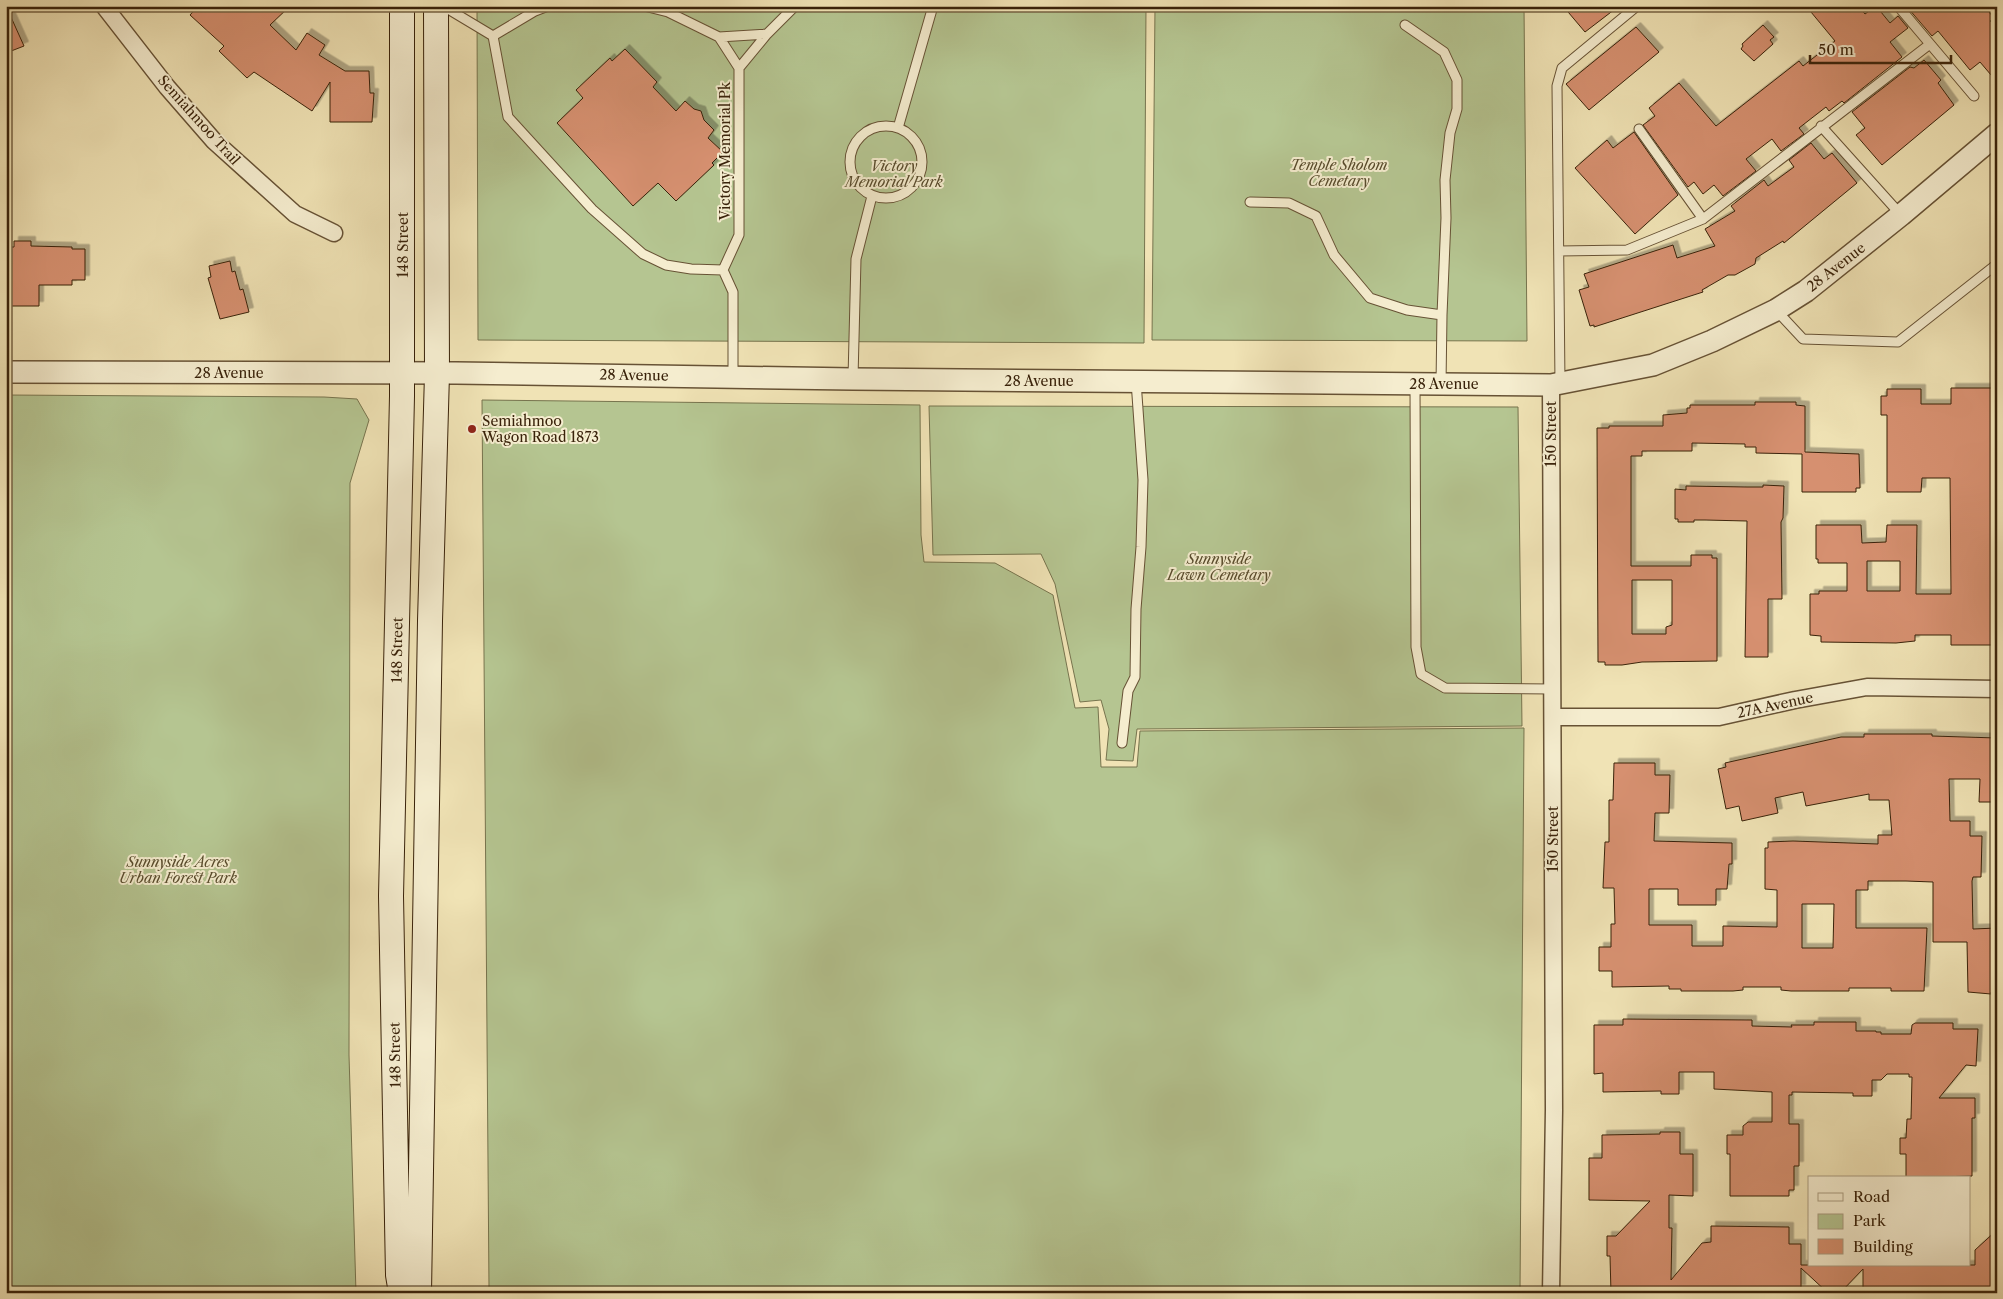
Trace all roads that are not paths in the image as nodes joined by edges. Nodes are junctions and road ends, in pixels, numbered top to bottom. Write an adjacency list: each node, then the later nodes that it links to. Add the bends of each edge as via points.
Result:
1 (104, 6): 26 (street, Semiahmoo Trail, via 214,141 295,214)
2 (402, 6): 33 (main road, 148 Street)
3 (436, 6): 34 (main road, 148 Street)
4 (442, 6): 13 (lane)
5 (548, 6): 13 (lane)
6 (644, 6): 14 (lane, via 668,12)
7 (795, 6): 12 (lane)
8 (933, 6): 19 (lane)
9 (1638, 6): 27 (lane, via 1562,68 1557,86)
10 (1898, 6): 15 (lane)
11 (1405, 25): 31 (lane, via 1444,52 1458,80 1446,180)
12 (767, 34): 14 (lane); 16 (lane)
13 (493, 36): 29 (lane, via 508,117 592,209 643,254 666,265 691,270)
14 (719, 37): 16 (lane, Victory Memorial Pk)
15 (1930, 44): 17 (lane); 18 (lane)
16 (739, 68): 29 (lane, Victory Memorial Pk, via 740,235)
17 (1974, 96)
18 (1822, 126): 24 (lane); 25 (lane)
19 (898, 128): 22 (lane, via 879,126 868,130 852,147 850,170 862,190); 22 (lane, via 912,136 919,146 921,171 916,182 902,194 884,198)
20 (1639, 129): 25 (lane)
21 (1997, 134): 24 (street, 28 Avenue)
22 (872, 196): 36 (lane, via 856,259)
23 (1250, 202): 31 (lane, via 1289,203 1316,216 1334,255 1370,298 1407,310)
24 (1901, 215): 30 (street, 28 Avenue, via 1806,291)
25 (1702, 219): 27 (lane, via 1627,250)
26 (334, 233)
27 (1559, 251): 40 (lane)
28 (1997, 264): 30 (lane, via 1898,342 1803,339)
29 (722, 270): 35 (lane, via 733,292)
30 (1776, 310): 40 (street, 28 Avenue, via 1653,365)
31 (1442, 315): 39 (lane)
32 (6, 372): 33 (street, 28 Avenue)
33 (403, 374): 34 (street, 28 Avenue); 45 (main road, 148 Street, via 392,896 398,1275)
34 (437, 374): 35 (street, 28 Avenue); 46 (main road, 148 Street)
35 (733, 376): 36 (street, 28 Avenue)
36 (853, 379): 37 (street, 28 Avenue)
37 (1136, 381): 38 (street, 28 Avenue); 44 (lane, via 1143,480 1141,547 1135,677 1128,691)
38 (1415, 384): 39 (street, 28 Avenue); 41 (lane, via 1416,647 1421,674 1446,688)
39 (1441, 384): 40 (street, 28 Avenue)
40 (1556, 384): 41 (street, 150 Street)
41 (1553, 689): 43 (street, 150 Street)
42 (1997, 689): 43 (street, 27A Avenue, via 1867,687 1720,717)
43 (1553, 717): 47 (street, 150 Street)
44 (1122, 743)
45 (401, 1293)
46 (420, 1293)
47 (1551, 1293)

